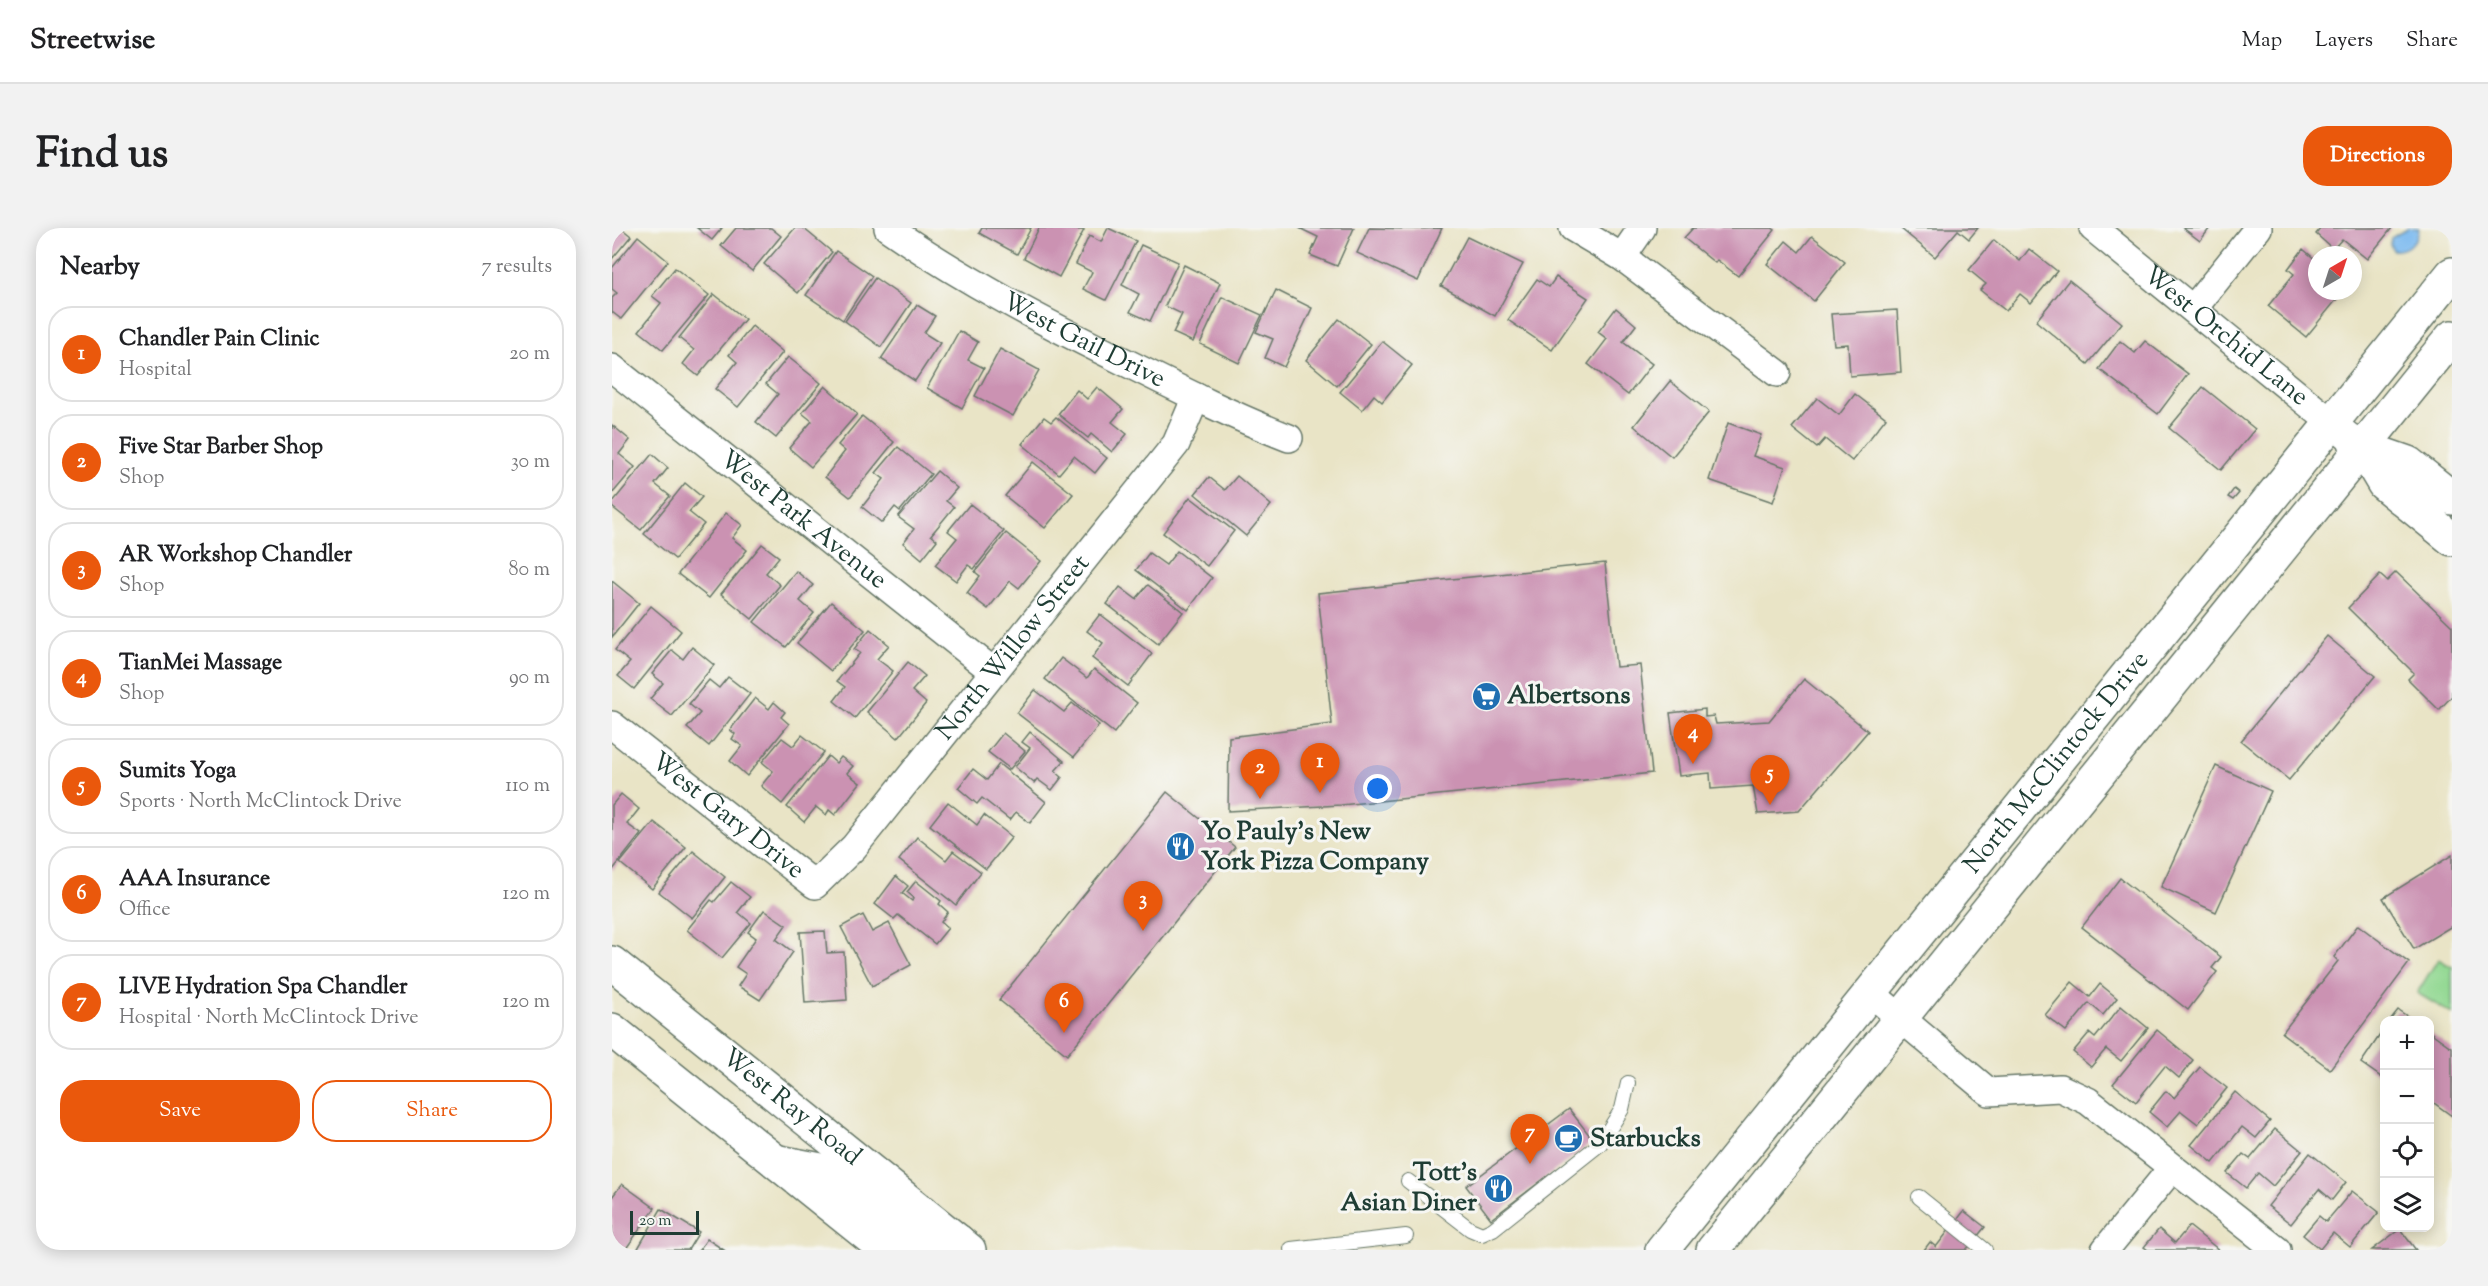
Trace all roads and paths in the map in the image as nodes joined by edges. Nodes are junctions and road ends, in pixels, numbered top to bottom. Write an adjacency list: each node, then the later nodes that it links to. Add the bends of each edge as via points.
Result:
1 (888, 228): 12 (street, West Gail Drive, via 1043,322)
2 (1573, 228): 6 (street)
3 (1642, 228): 6 (street)
4 (2093, 228): 8 (street, West Orchid Lane)
5 (2258, 228): 8 (street)
6 (1622, 257): 11 (street)
7 (2452, 274): 13 (main road, North McClintock Drive)
8 (2193, 309): 13 (street, West Orchid Lane)
9 (2452, 337): 13 (main road, North McClintock Drive)
10 (612, 368): 17 (street, West Park Avenue)
11 (1777, 373)
12 (1196, 398): 14 (street, West Gail Drive); 17 (street, North Willow Street, via 1176,444)
13 (2348, 436): 15 (main road, via 2408,463); 16 (main road, via 2384,484); 21 (main road, North McClintock Drive, via 1988,845); 22 (main road, North McClintock Drive)
14 (1289, 438)
15 (2452, 498)
16 (2452, 539)
17 (994, 672): 19 (street, North Willow Street, via 854,847)
18 (612, 725): 19 (street, West Gary Drive)
19 (815, 885)
20 (612, 963): 30 (main road, West Ray Road)
21 (1872, 994): 22 (street); 33 (main road, North McClintock Drive)
22 (1902, 1019): 26 (street, via 1989,1092 2060,1088 2088,1101); 34 (main road, North McClintock Drive)
23 (612, 1030): 25 (main road, West Ray Road)
24 (1628, 1083): 27 (lane, via 1622,1109 1600,1144 1482,1234)
25 (775, 1161): 30 (main road, via 826,1171 913,1240); 32 (main road, West Ray Road)
26 (2172, 1168): 36 (street); 37 (street)
27 (1408, 1181)
28 (1919, 1197): 35 (lane)
29 (1406, 1236): 31 (lane)
30 (963, 1246)
31 (1291, 1249)
32 (886, 1250)
33 (1662, 1250)
34 (1713, 1250)
35 (1985, 1250)
36 (2105, 1250)
37 (2277, 1250)

